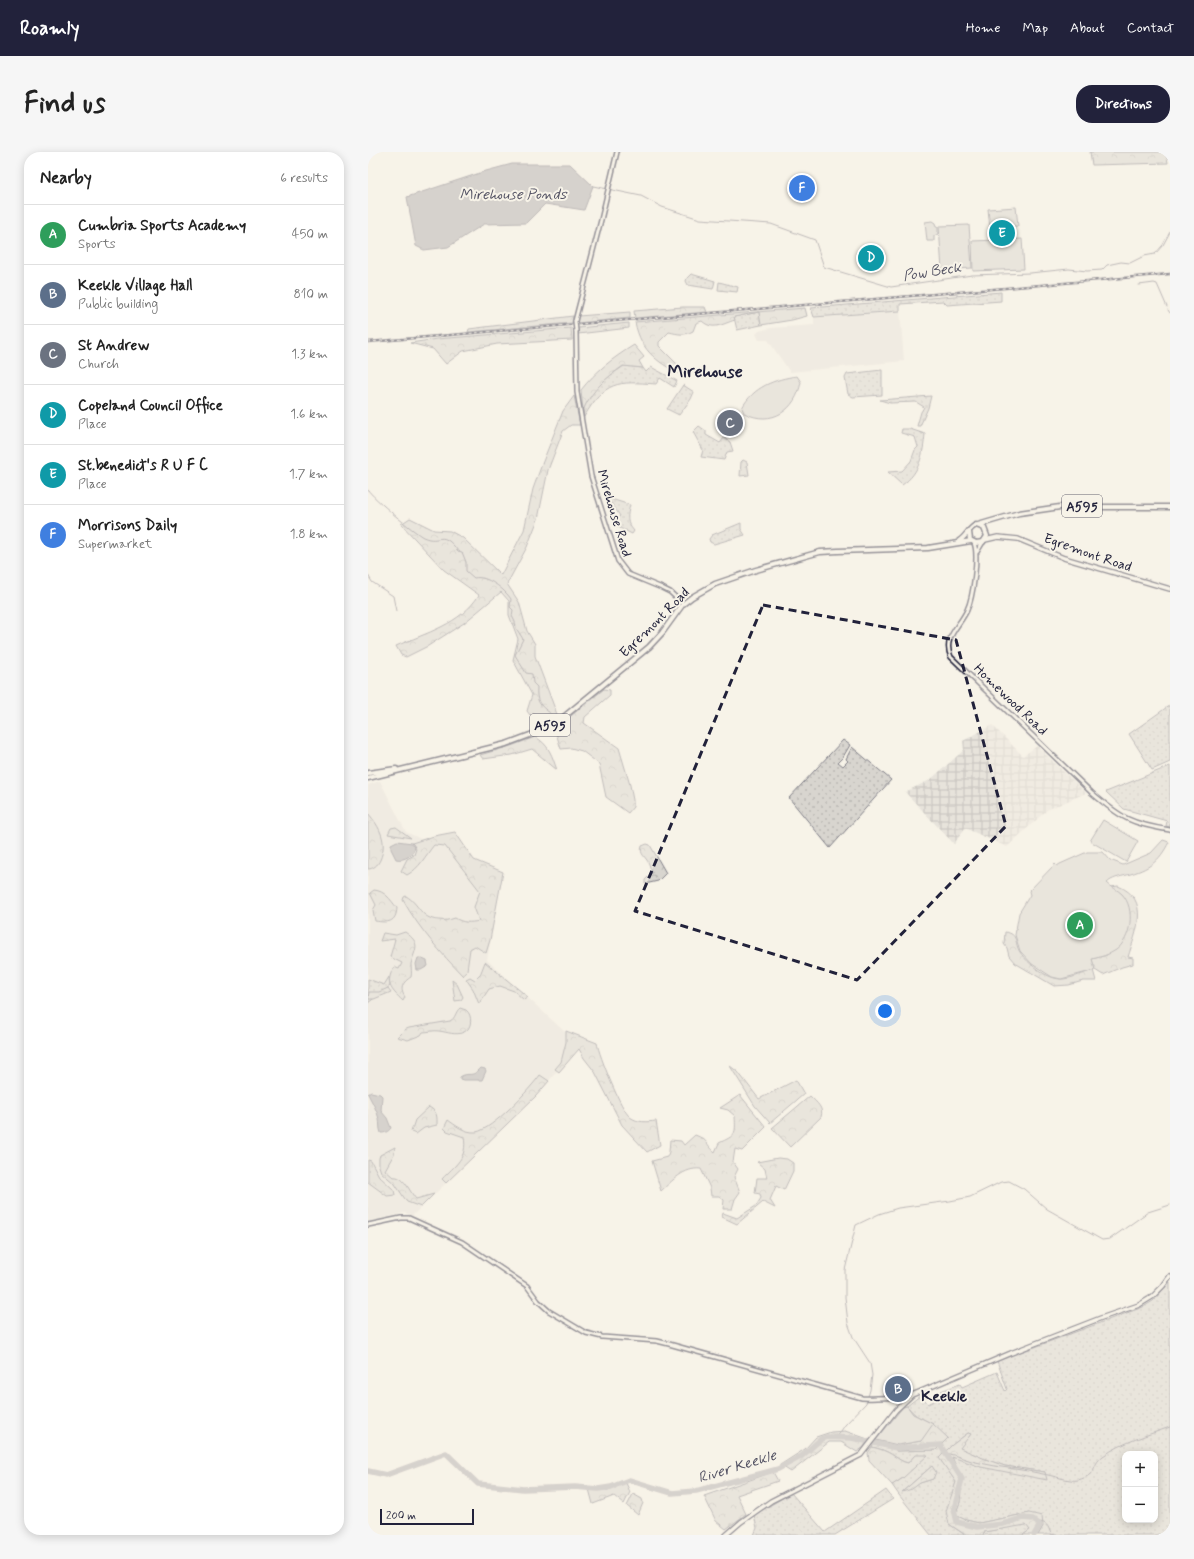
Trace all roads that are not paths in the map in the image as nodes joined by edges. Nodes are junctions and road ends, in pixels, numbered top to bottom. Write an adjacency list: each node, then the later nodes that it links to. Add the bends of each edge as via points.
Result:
1 (617, 152): 13 (street, Mirehouse Road, bridge, via 575,321 577,392 592,481 618,561 628,574 670,592)
2 (1170, 507): 3 (highway, A595, via 1060,507 1032,510)
3 (996, 520): 4 (highway, A595); 5 (highway, A595)
4 (978, 525): 5 (highway); 6 (highway, A595)
5 (986, 531): 7 (main road, via 991,536); 8 (highway)
6 (969, 532): 9 (highway); 10 (highway, A595)
7 (998, 537): 8 (main road); 12 (main road, Egremont Road, via 1018,539 1064,558)
8 (984, 541): 9 (highway, A595); 11 (street)
9 (973, 542): 10 (highway, A595); 11 (street)
10 (955, 543): 13 (highway, Egremont Road / A595, via 928,548 838,550 804,556 715,584)
11 (976, 552): 17 (street, Homewood Road, via 969,606 949,640 948,649 952,657 1112,810 1125,819 1141,825)
12 (1170, 590)
13 (683, 604): 14 (highway, Egremont Road / A595, via 649,647 560,720 538,732 506,744)
14 (412, 767): 15 (highway, Egremont Road / A595); 16 (highway, Egremont Road / A595)
15 (368, 773)
16 (368, 778)
17 (1170, 830)
18 (368, 1225): 20 (street, via 397,1218 409,1218 462,1242 527,1286 549,1311 586,1334 656,1342 862,1398 890,1397)
19 (1170, 1276): 20 (main road, via 1152,1297 1139,1305 1011,1353 918,1391)
20 (904, 1401): 21 (main road, via 856,1459 771,1500)
21 (726, 1535)

